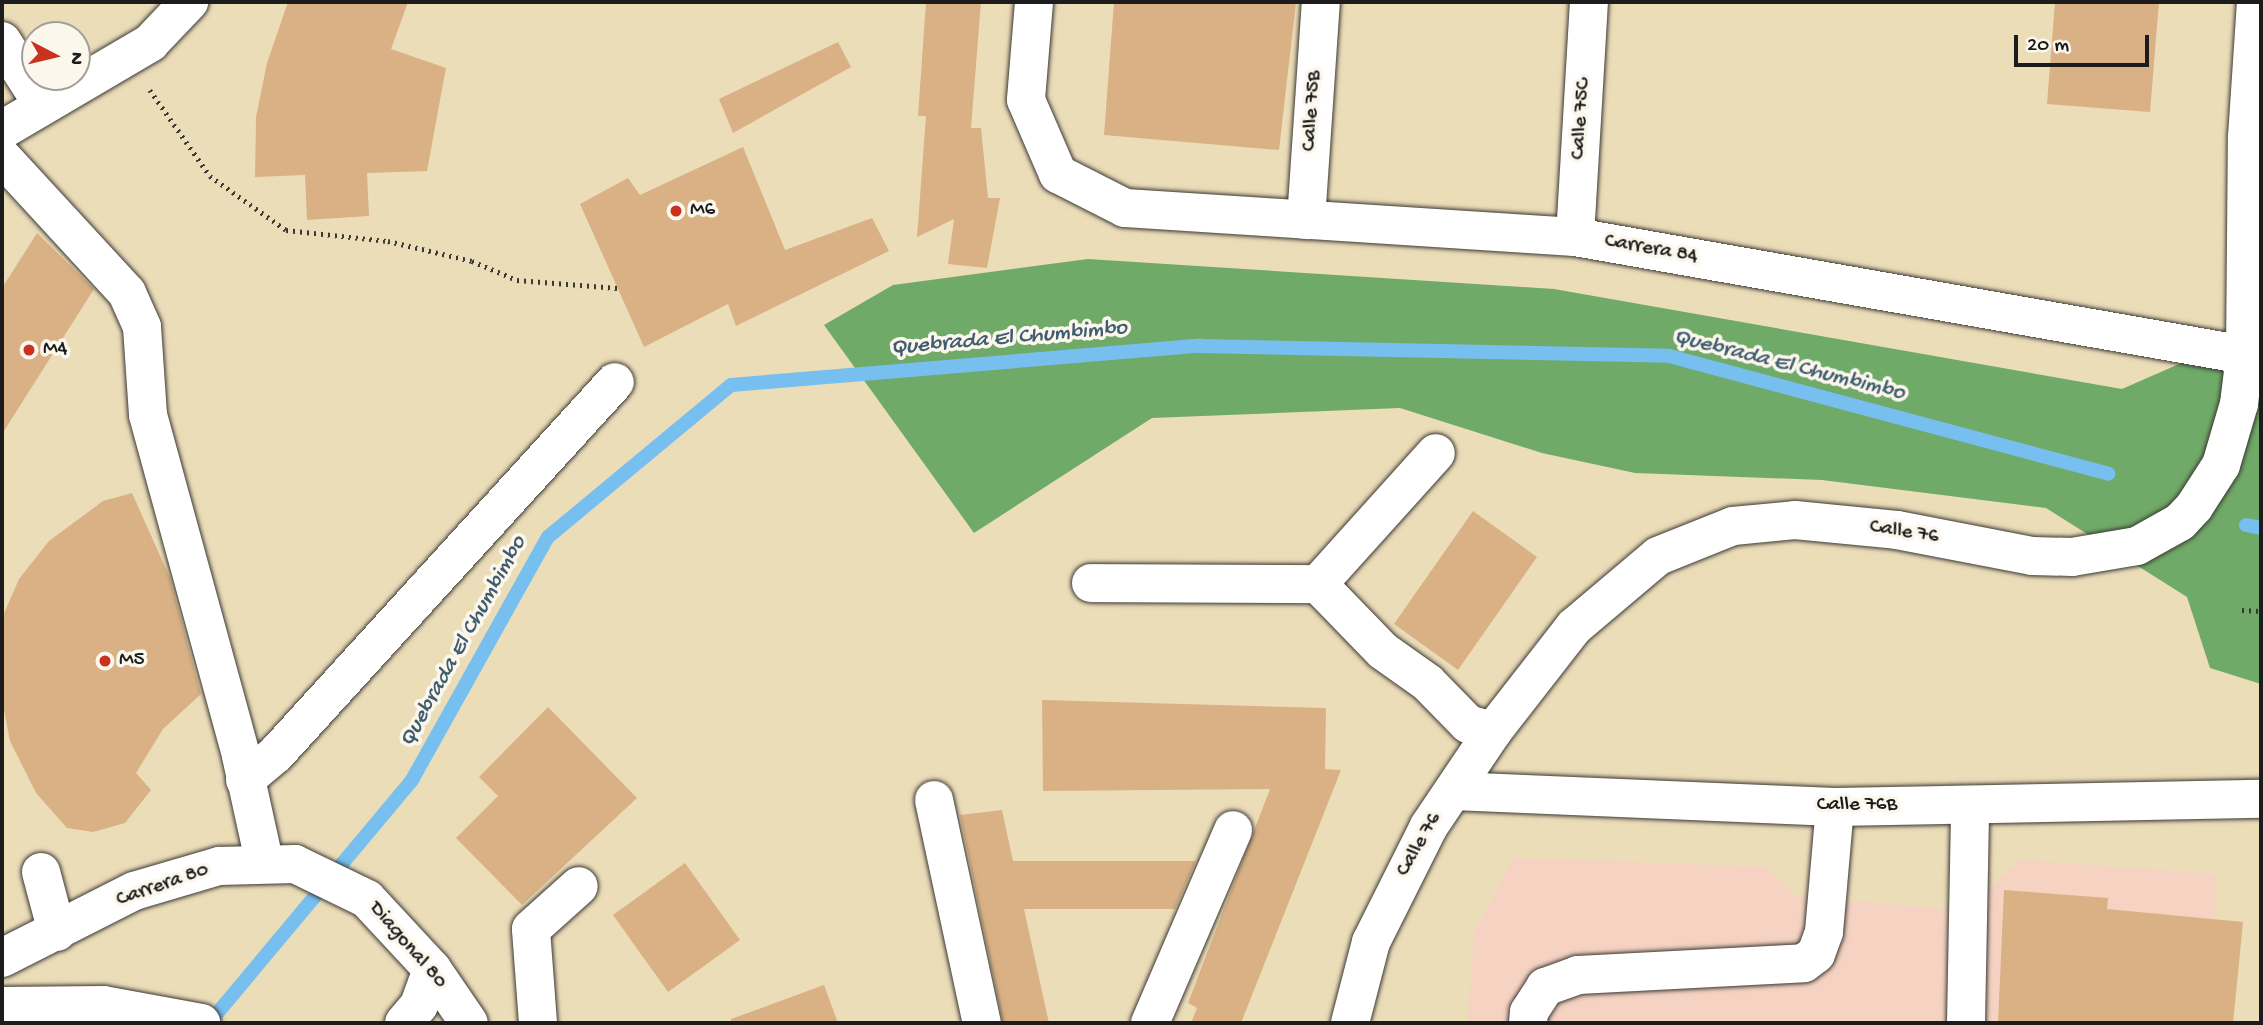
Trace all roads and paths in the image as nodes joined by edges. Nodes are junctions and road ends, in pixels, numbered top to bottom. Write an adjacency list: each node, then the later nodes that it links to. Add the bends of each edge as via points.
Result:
1 (189, 2): 7 (street, via 150,43)
2 (1034, 2): 11 (street, Carrera 84, via 1026,100 1058,174 1125,208)
3 (1321, 2): 11 (street, Calle 75B)
4 (1590, 2): 12 (street, Calle 75C)
5 (2256, 2): 14 (street, Calle 76, via 2247,137)
6 (2, 41): 8 (street)
7 (130, 55): 8 (street); 13 (path, via 168,122 210,176 286,230 321,238 388,241 472,261 517,280)
8 (43, 105): 9 (street)
9 (2, 130)
10 (2, 157): 22 (street, via 127,293 142,327 148,415)
11 (1306, 220): 12 (street, Carrera 84)
12 (1574, 237): 14 (street, Carrera 84)
13 (618, 288)
14 (2245, 355): 21 (street, Calle 76, via 2233,434 2221,465 2194,507 2157,537 2137,546 2072,558 2032,556 1822,521 1733,526 1658,556 1605,596 1574,627)
15 (615, 382): 22 (street, via 276,754)
16 (1436, 453): 18 (street)
17 (1091, 583): 18 (street)
18 (1318, 584): 21 (street, via 1383,651 1428,683 1468,724)
19 (2242, 610): 20 (path)
20 (2261, 611)
21 (1493, 731): 23 (street, Calle 76)
22 (242, 765): 29 (street)
23 (1452, 791): 27 (street, Calle 76B); 42 (street, Calle 76, via 1387,903 1359,978)
24 (2261, 799): 26 (street, Calle 76B)
25 (934, 800): 40 (street)
26 (1970, 805): 27 (street, Calle 76B); 44 (street)
27 (1835, 807): 43 (street, via 1824,932 1816,954 1804,963 1578,975 1545,987)
28 (1233, 830): 41 (street)
29 (279, 862): 32 (street, Carrera 80, via 219,866 134,891); 34 (street, Diagonal 80, via 367,899)
30 (41, 872): 32 (street)
31 (579, 886): 39 (street, via 531,929)
32 (57, 932): 33 (street, Carrera 80)
33 (2, 958)
34 (432, 969): 37 (street, via 419,1005); 38 (street, Diagonal 80)
35 (8, 1006): 36 (street, via 103,1006)
36 (201, 1023)
37 (404, 1023)
38 (469, 1023)
39 (538, 1023)
40 (982, 1023)
41 (1150, 1023)
42 (1350, 1023)
43 (1528, 1023)
44 (1966, 1023)

